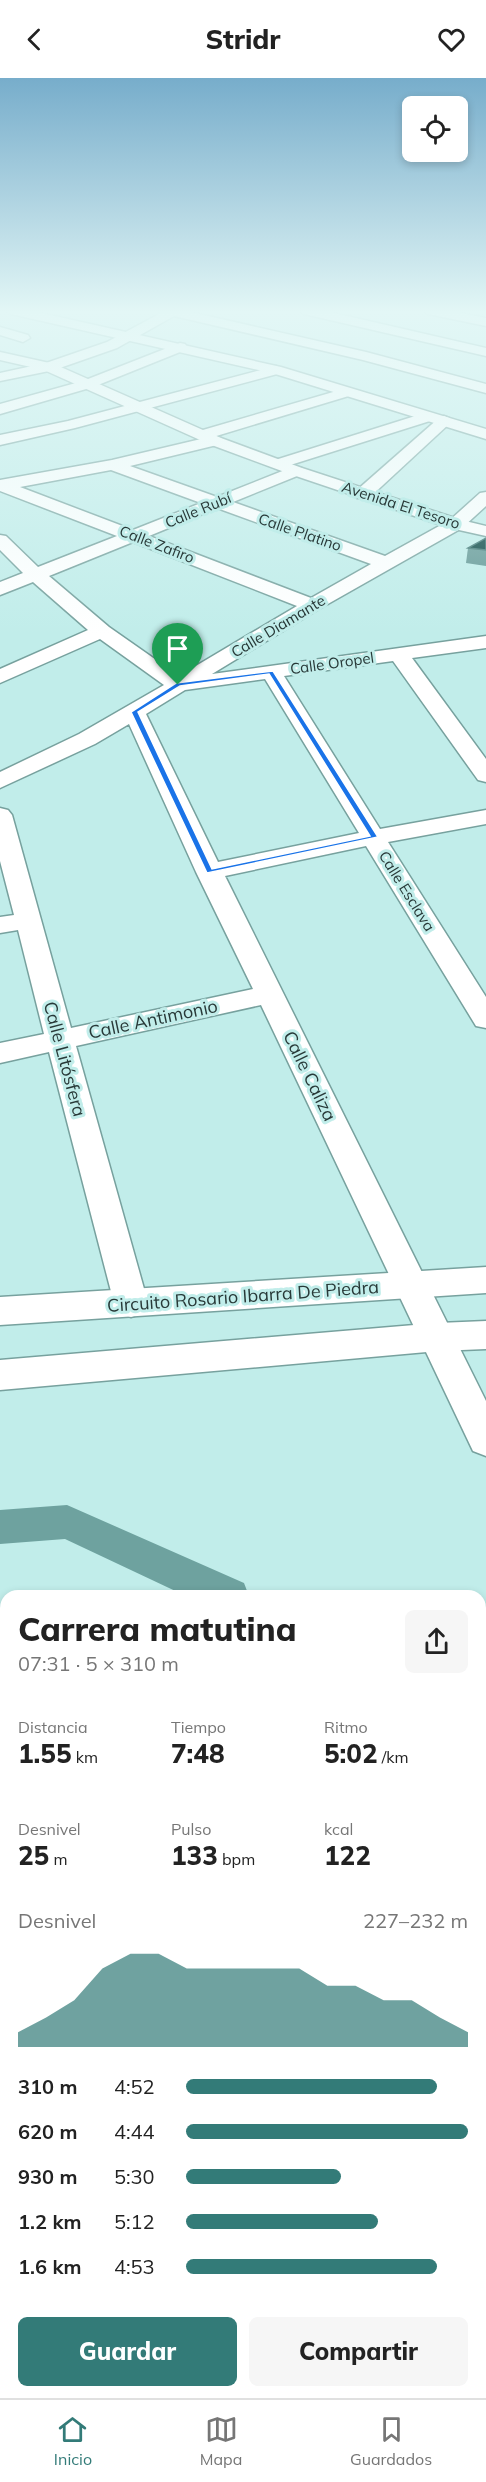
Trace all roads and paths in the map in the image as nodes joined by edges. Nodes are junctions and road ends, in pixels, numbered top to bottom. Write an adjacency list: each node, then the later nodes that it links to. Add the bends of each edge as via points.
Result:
1 (95, 418): 7 (street)
2 (163, 418): 6 (street, Avenida El Tesoro)
3 (268, 418): 6 (street)
4 (436, 419): 5 (street); 8 (street); 12 (street)
5 (486, 434)
6 (208, 438): 8 (street, Avenida El Tesoro); 9 (street)
7 (0, 440)
8 (278, 464): 10 (street, Avenida El Tesoro)
9 (112, 465): 11 (street); 14 (street, Calle Platino)
10 (296, 471): 12 (street, Avenida El Tesoro); 14 (street, Calle Rubí)
11 (0, 485): 17 (street, Calle Zafiro)
12 (363, 494): 15 (street, Avenida El Tesoro)
13 (486, 497): 15 (street, Calle Diamante)
14 (216, 503): 17 (street, Calle Rubí); 19 (street, Calle Platino)
15 (456, 524): 16 (street, Avenida El Tesoro); 19 (street, Calle Diamante)
16 (486, 531)
17 (134, 535): 20 (street, Calle Rubí); 22 (street, Calle Zafiro)
18 (0, 540): 20 (street)
19 (386, 563): 22 (street, Calle Diamante)
20 (36, 575): 21 (street, Calle Rubí); 23 (street)
21 (0, 589)
22 (312, 605): 28 (street, Calle Diamante)
23 (102, 631): 27 (street); 28 (street)
24 (483, 640): 25 (street, Calle Oropel)
25 (398, 654): 26 (street, Calle Oropel); 30 (street)
26 (271, 672): 28 (street, Calle Oropel); 34 (street, Calle Esclava)
27 (0, 677)
28 (178, 685): 29 (street, Calle Diamante)
29 (134, 712): 31 (street, Calle Diamante, via 87,740); 35 (street, Calle Caliza)
30 (486, 775)
31 (0, 781)
32 (0, 815): 36 (street, Calle Litósfera)
33 (486, 817): 34 (street)
34 (374, 837): 35 (street); 38 (street, Calle Esclava)
35 (209, 872): 37 (street, Calle Caliza)
36 (14, 923): 39 (street, Calle Litósfera)
37 (270, 994): 39 (street, Calle Antimonio); 42 (street, Calle Caliza)
38 (486, 1020)
39 (60, 1040): 40 (street, Calle Antimonio); 43 (street, Calle Litósfera)
40 (0, 1053)
41 (486, 1280): 42 (street, Circuito Rosario Ibarra De Piedra)
42 (413, 1285): 43 (street, Circuito Rosario Ibarra De Piedra); 46 (street, Calle Caliza)
43 (131, 1303): 44 (street, Circuito Rosario Ibarra De Piedra)
44 (0, 1311)
45 (486, 1335): 46 (street)
46 (438, 1337): 47 (street); 48 (street, Calle Caliza)
47 (0, 1375)
48 (486, 1440)

